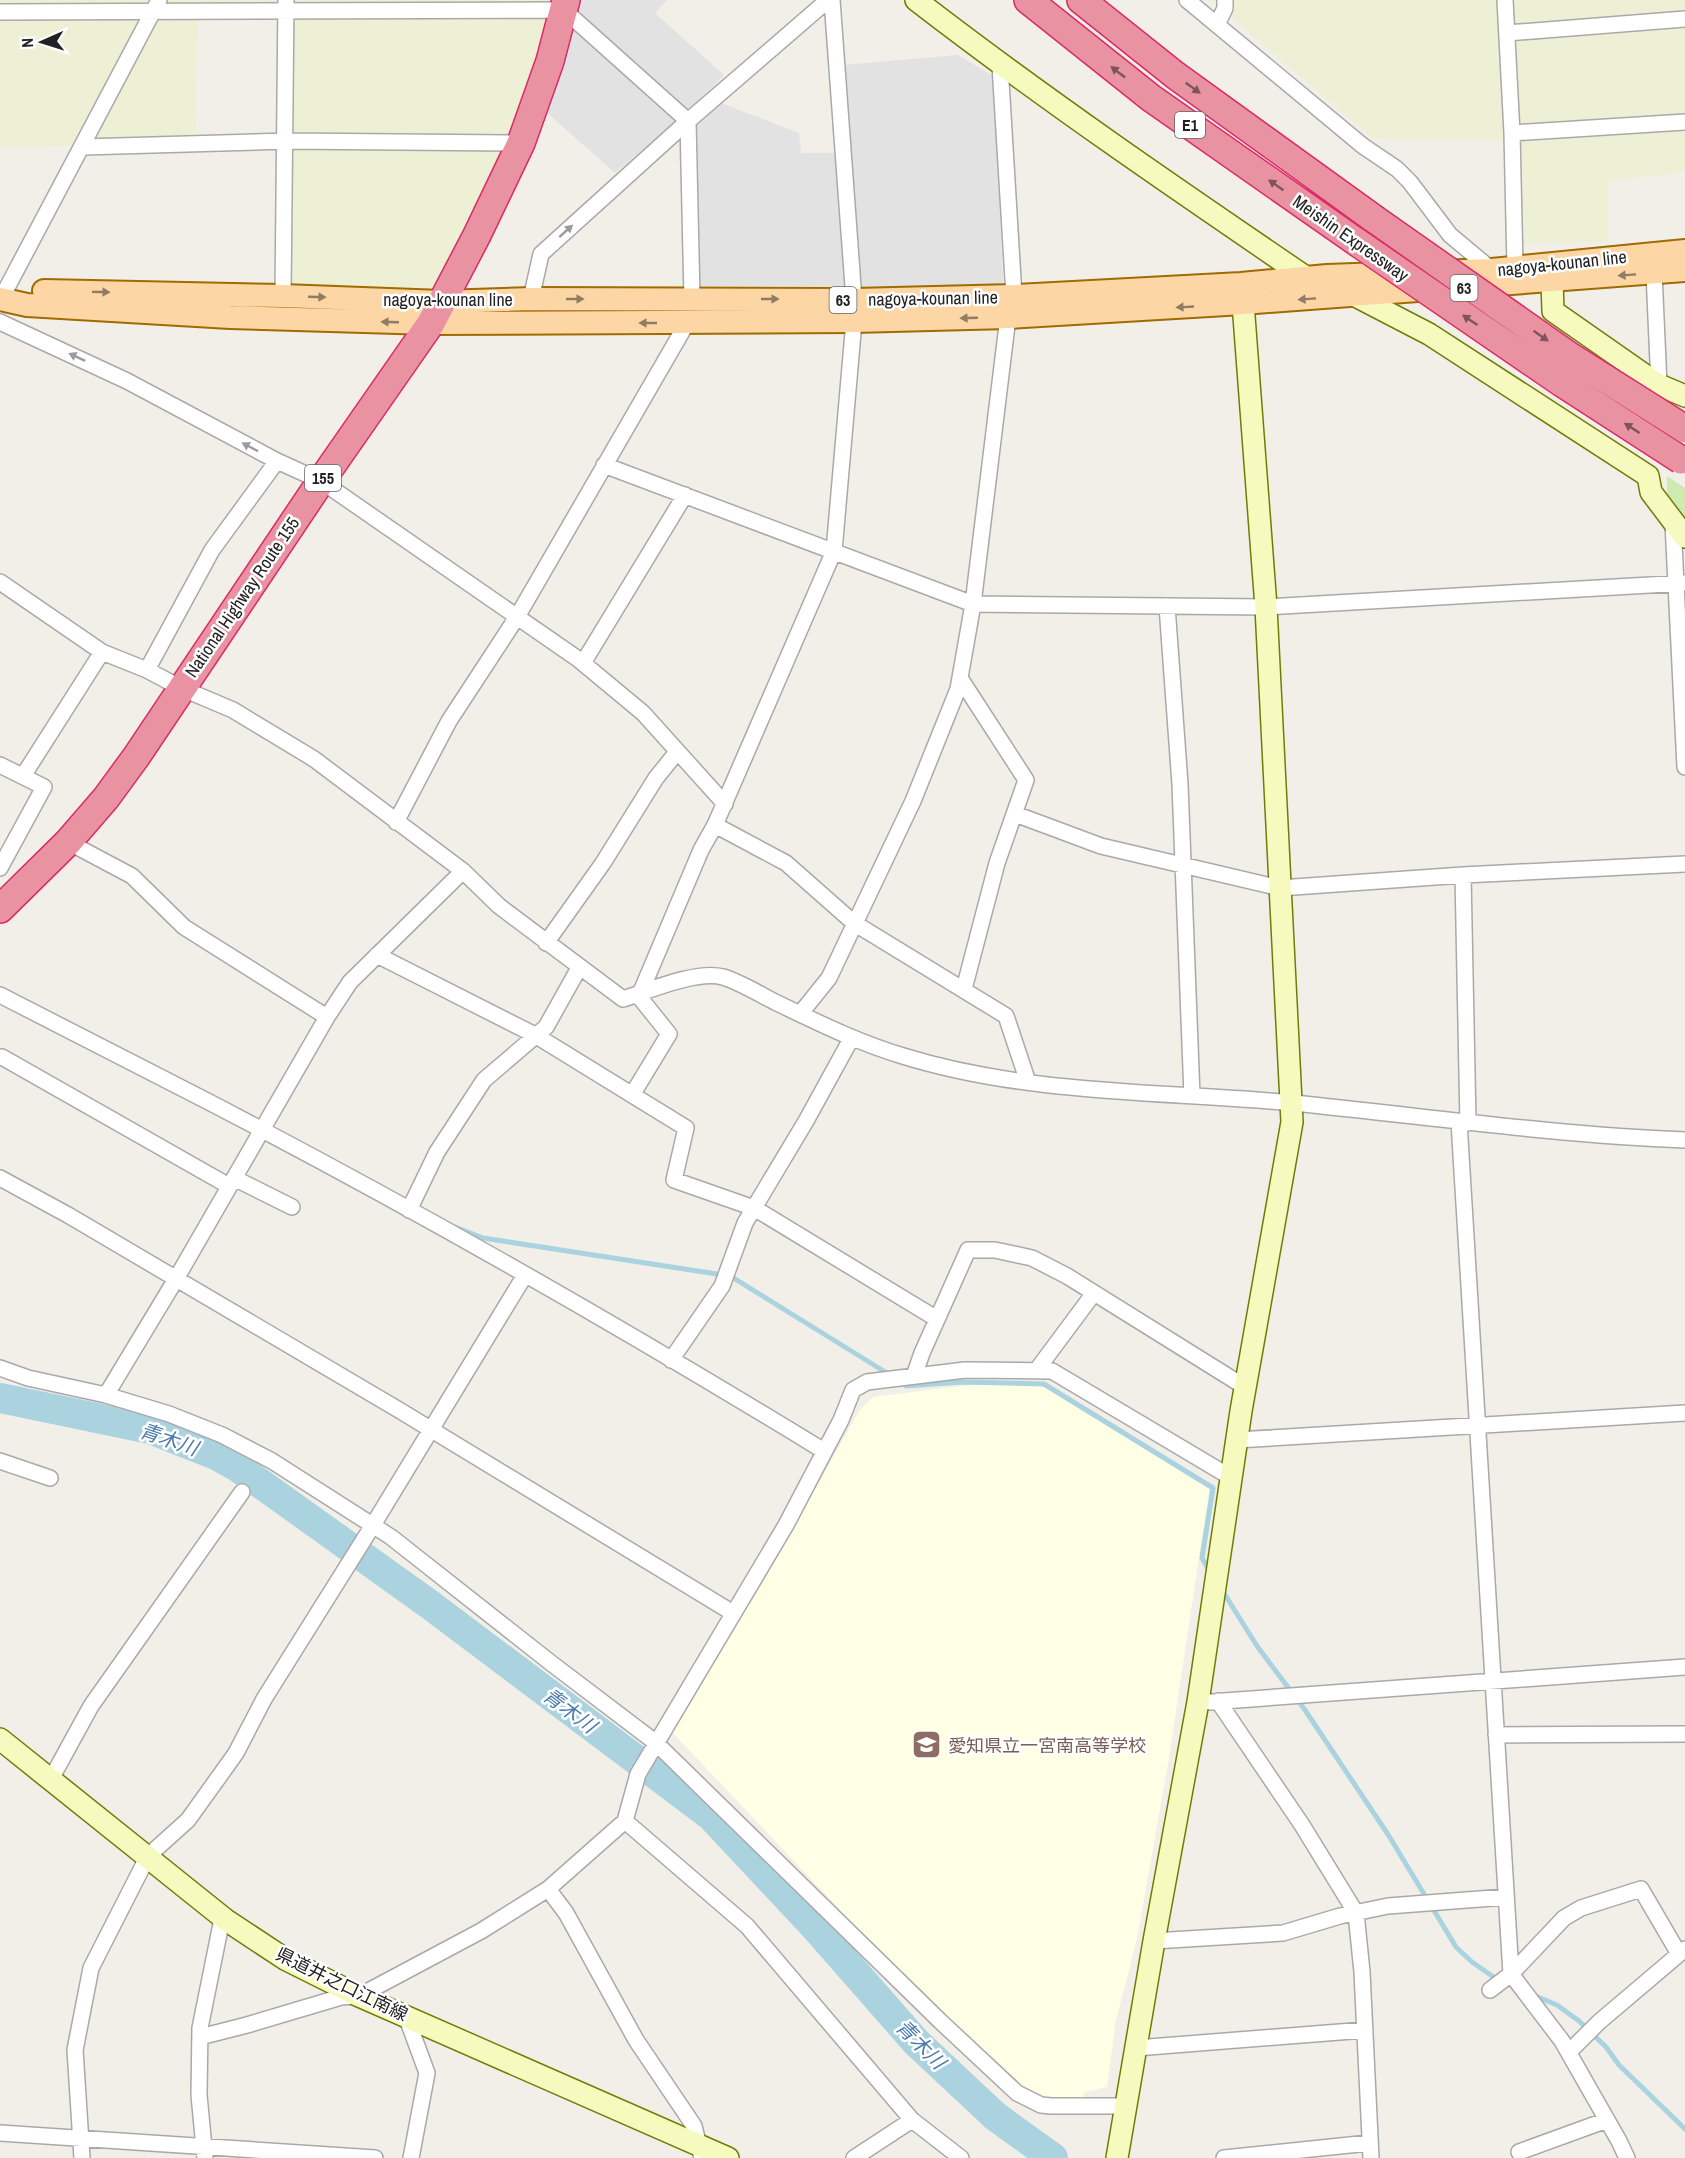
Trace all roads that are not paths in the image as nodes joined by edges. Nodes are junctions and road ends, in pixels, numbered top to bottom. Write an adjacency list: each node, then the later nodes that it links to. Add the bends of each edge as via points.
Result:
1 (830, 0): 17 (street); 37 (street)
2 (916, 0): 16 (street)
3 (1028, 0): 46 (highway, Meishin Expressway / E1, one-way to 3, bridge, via 1562,383 1151,98)
4 (1081, 0): 44 (highway, Meishin Expressway / E1, one-way to 44, bridge, via 1175,75 1373,218 1571,357)
5 (1187, 0): 14 (street)
6 (1225, 0): 14 (street)
7 (1505, 0): 15 (street)
8 (565, 5): 11 (street); 17 (street); 21 (highway, National Highway Route 155 / 155)
9 (117, 6): 10 (street); 12 (street)
10 (156, 6): 11 (street); 22 (street)
11 (286, 6): 20 (street)
12 (0, 12)
13 (1685, 20): 15 (street)
14 (1217, 25): 25 (street, via 1363,146 1397,169 1450,235)
15 (1507, 33): 19 (street)
16 (1000, 65): 28 (street); 36 (street)
17 (687, 121): 33 (street, one-way to 17, via 541,254); 34 (street)
18 (1685, 122): 19 (street)
19 (1512, 133): 24 (street)
20 (286, 141): 21 (street); 22 (street); 31 (street)
21 (521, 143): 38 (highway, National Highway Route 155 / 155)
22 (83, 147): 32 (street)
23 (1685, 251): 24 (main road, nagoya-kounan line / 63)
24 (1515, 267): 25 (main road, nagoya-kounan line / 63)
25 (1492, 270): 28 (main road, nagoya-kounan line / 63)
26 (1685, 270): 27 (main road, nagoya-kounan line / 63)
27 (1654, 273): 29 (main road, nagoya-kounan line / 63, one-way to 29); 41 (street)
28 (1307, 278): 30 (street); 36 (main road, nagoya-kounan line / 63)
29 (1552, 281): 30 (main road, nagoya-kounan line / 63); 41 (street, via 1553,311)
30 (1357, 295): 35 (main road, nagoya-kounan line / 63, one-way to 35); 48 (street, via 1429,334)
31 (283, 296): 32 (main road, nagoya-kounan line / 63, one-way to 31, via 30,291); 38 (main road, nagoya-kounan line / 63, one-way to 38)
32 (1, 299): 38 (main road, nagoya-kounan line / 63, one-way to 32, via 230,317 27,305)
33 (531, 299): 34 (main road, nagoya-kounan line / 63, one-way to 34); 38 (main road, nagoya-kounan line / 63)
34 (692, 299): 37 (main road, nagoya-kounan line / 63, one-way to 37)
35 (1244, 303): 36 (main road, nagoya-kounan line / 63, one-way to 36); 57 (street)
36 (1011, 306): 37 (main road, nagoya-kounan line / 63); 55 (street)
37 (854, 310): 40 (main road, nagoya-kounan line / 63); 52 (street)
38 (437, 313): 40 (main road, nagoya-kounan line / 63, one-way to 38); 49 (highway, National Highway Route 155 / 155)
39 (0, 322): 45 (street, one-way to 39, via 127,381)
40 (687, 323): 47 (street)
41 (1659, 385): 42 (street)
42 (1685, 396)
43 (1685, 424): 48 (street)
44 (1685, 429)
45 (277, 461): 49 (street); 61 (street, via 212,550)
46 (1683, 461)
47 (604, 465): 50 (street); 58 (street)
48 (1648, 476): 51 (street, via 1651,492)
49 (321, 481): 58 (street); 63 (highway, National Highway Route 155 / 155)
50 (685, 495): 52 (street); 60 (street)
51 (1679, 530): 54 (street)
52 (834, 551): 55 (street); 68 (street)
53 (0, 582): 59 (street)
54 (1680, 583): 57 (street); 66 (street)
55 (973, 604): 56 (street); 62 (street)
56 (1167, 606): 57 (street); 74 (street)
57 (1266, 607): 78 (street)
58 (517, 616): 60 (street); 70 (street, via 449,721)
59 (102, 652): 61 (street); 67 (street)
60 (583, 663): 64 (street, via 643,713)
61 (147, 670): 63 (street)
62 (960, 678): 69 (street, via 1026,780); 80 (street, via 913,801)
63 (181, 688): 70 (street, via 233,710 314,759); 72 (highway, National Highway Route 155 / 155, via 106,798)
64 (677, 752): 68 (street); 81 (street)
65 (0, 765): 67 (street)
66 (1685, 767)
67 (23, 776): 75 (street, via 44,787)
68 (725, 804): 71 (street)
69 (1015, 814): 74 (street, via 1101,846); 84 (street, via 997,863)
70 (396, 822): 76 (street)
71 (716, 825): 80 (street, via 786,863); 85 (street, via 701,850)
72 (68, 842): 79 (highway, National Highway Route 155 / 155); 88 (street, via 132,876 184,927)
73 (1685, 864): 77 (street)
74 (1183, 866): 78 (street); 94 (street)
75 (0, 868)
76 (463, 871): 81 (street); 82 (street)
77 (1463, 875): 78 (street); 96 (street)
78 (1280, 888): 95 (street)
79 (0, 909)
80 (854, 923): 84 (street); 87 (street, via 829,978)
81 (546, 943): 83 (street)
82 (377, 955): 88 (street, via 350,982); 89 (street)
83 (579, 968): 85 (street, via 623,999); 89 (street, via 546,1027)
84 (964, 989): 92 (street, via 1006,1016)
85 (639, 994): 87 (street, via 692,977 722,976); 93 (street, via 669,1034)
86 (0, 995): 97 (street)
87 (800, 1014): 90 (street)
88 (327, 1017): 97 (street)
89 (535, 1035): 93 (street); 103 (street, via 484,1080 436,1152)
90 (851, 1039): 92 (street, via 905,1057 992,1078); 102 (street)
91 (2, 1057): 100 (street)
92 (1028, 1082): 94 (street)
93 (632, 1095): 102 (street, via 686,1128 674,1180)
94 (1192, 1096): 95 (street)
95 (1292, 1103): 96 (street); 112 (street, via 1292,1122)
96 (1464, 1122): 98 (street); 115 (street)
97 (261, 1130): 100 (street); 103 (street)
98 (1685, 1140)
99 (0, 1178): 105 (street)
100 (232, 1182): 101 (street); 105 (street)
101 (292, 1207)
102 (754, 1208): 107 (street); 108 (street, via 722,1286)
103 (409, 1210): 104 (street)
104 (525, 1275): 108 (street); 116 (street)
105 (176, 1279): 113 (street); 116 (street)
106 (1094, 1293): 107 (street, via 1032,1258 968,1250); 110 (street); 112 (street)
107 (937, 1319): 111 (street)
108 (671, 1360): 118 (street)
109 (0, 1368): 113 (street)
110 (1036, 1371): 111 (street, via 964,1370); 121 (street, via 1052,1371)
111 (914, 1376): 118 (street, via 867,1382 853,1390)
112 (1245, 1387): 117 (street)
113 (106, 1395): 123 (street, via 222,1435 272,1461)
114 (1685, 1413): 115 (street)
115 (1478, 1424): 117 (street); 126 (street)
116 (431, 1430): 123 (street); 124 (street)
117 (1237, 1440): 121 (street)
118 (824, 1451): 124 (street, via 786,1525)
119 (0, 1461): 120 (street)
120 (50, 1478)
121 (1232, 1478): 127 (street)
122 (242, 1492): 132 (street, via 92,1706)
123 (373, 1525): 131 (street); 134 (street, via 264,1699 236,1753 188,1820)
124 (733, 1613): 131 (street)
125 (1685, 1667): 126 (street)
126 (1493, 1680): 127 (street); 129 (street)
127 (1208, 1702): 137 (street, via 1302,1825); 139 (street)
128 (1685, 1734): 129 (street)
129 (1496, 1736): 136 (street)
130 (0, 1739): 132 (street, 県道井之口江南線)
131 (656, 1742): 133 (street, via 638,1774); 149 (street, via 1017,2093 1041,2105)
132 (51, 1779): 134 (street, 県道井之口江南線)
133 (625, 1821): 135 (street); 150 (street, via 747,1926)
134 (148, 1856): 138 (street, 県道井之口江南線); 153 (street, via 91,1968 75,2050)
135 (548, 1889): 143 (street, via 481,1931); 154 (street, via 566,1913 636,2040 694,2126)
136 (1506, 1897): 137 (street, via 1388,1906); 141 (street)
137 (1356, 1913): 139 (street, via 1283,1933); 145 (street)
138 (226, 1920): 143 (street, 県道井之口江南線, via 285,1959); 146 (street, via 221,1924)
139 (1154, 1941): 147 (street)
140 (1682, 1952): 141 (street, via 1641,1889 1581,1908 1564,1918); 148 (street)
141 (1511, 1974): 142 (street); 148 (street)
142 (1490, 1990)
143 (359, 1996): 144 (street, 県道井之口江南線); 146 (street, via 340,1997)
144 (406, 2016): 154 (street, 県道井之口江南線); 162 (street, via 427,2073)
145 (1365, 2030): 147 (street); 155 (street)
146 (200, 2037): 157 (street, via 199,2095)
147 (1136, 2048): 149 (street)
148 (1569, 2052): 151 (street)
149 (1126, 2106): 158 (street)
150 (912, 2120): 164 (street); 165 (street)
151 (1607, 2120): 156 (street); 167 (street)
152 (0, 2133): 153 (street)
153 (81, 2140): 157 (street); 160 (street)
154 (701, 2151): 163 (street, 県道井之口江南線)
155 (1370, 2151): 159 (street)
156 (1519, 2152)
157 (205, 2153): 161 (street)
158 (1122, 2156)
159 (1272, 2156): 166 (street)
160 (82, 2158)
161 (375, 2158)
162 (411, 2158)
163 (728, 2158)
164 (854, 2158)
165 (961, 2158)
166 (1224, 2158)
167 (1627, 2158)

